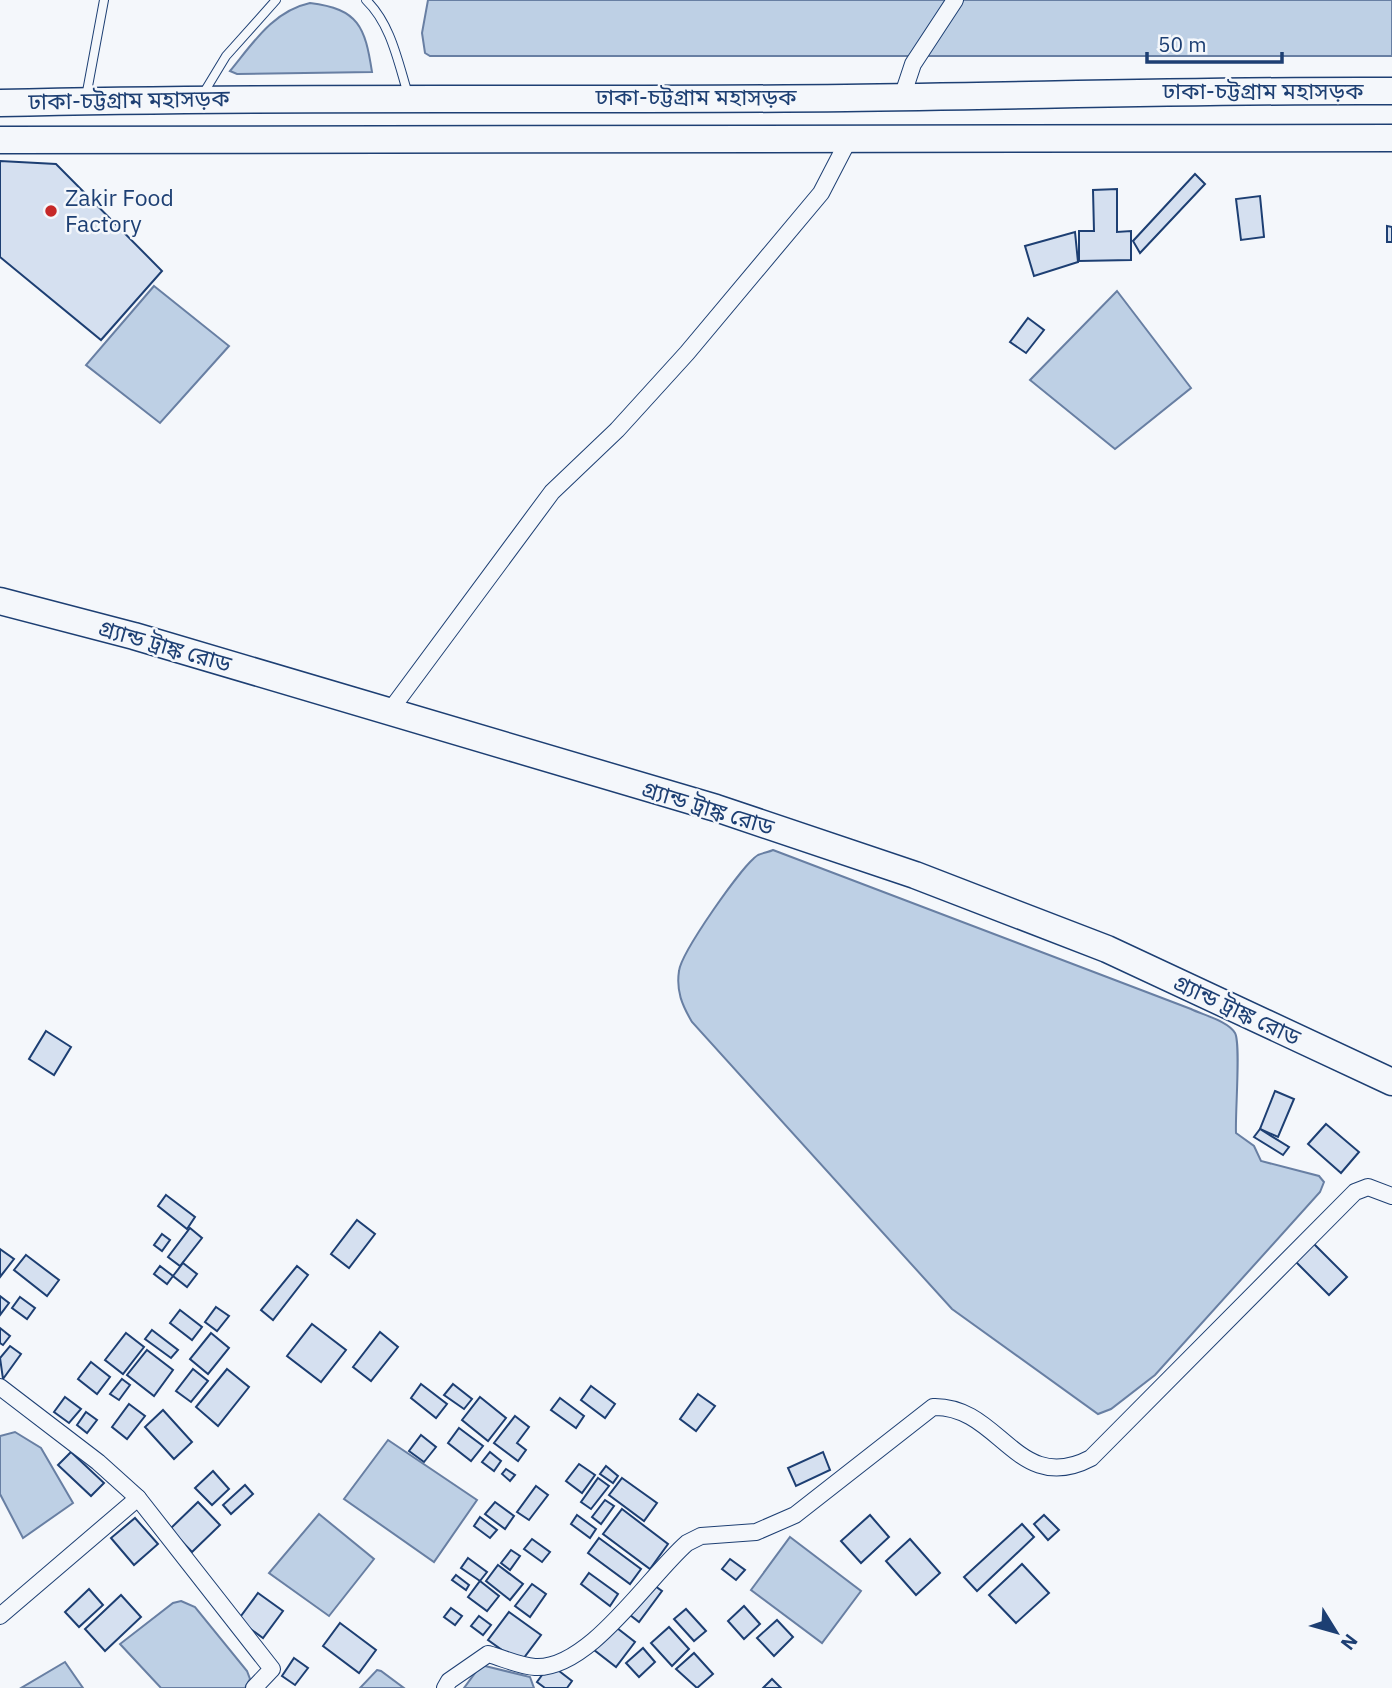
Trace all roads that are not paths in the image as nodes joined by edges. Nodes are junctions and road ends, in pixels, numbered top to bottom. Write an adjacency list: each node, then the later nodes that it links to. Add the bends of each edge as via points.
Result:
1 (104, 0): 9 (lane)
2 (276, 0): 7 (lane, via 226,56)
3 (366, 0): 8 (lane, via 387,31)
4 (955, 0): 6 (street, via 913,64)
5 (1392, 91): 6 (highway, ঢাকা-চট্টগ্রাম মহাসড়ক)
6 (902, 97): 8 (highway, ঢাকা-চট্টগ্রাম মহাসড়ক)
7 (200, 98): 8 (highway, ঢাকা-চট্টগ্রাম মহাসড়ক); 9 (highway, ঢাকা-চট্টগ্রাম মহাসড়ক)
8 (410, 100)
9 (86, 101): 10 (highway, ঢাকা-চট্টগ্রাম মহাসড়ক)
10 (0, 103)
11 (1392, 138): 12 (highway, ঢাকা-চট্টগ্রাম মহাসড়ক)
12 (849, 139): 13 (highway, ঢাকা-চট্টগ্রাম মহাসড়ক); 15 (street, via 821,193 687,353 552,492)
13 (0, 140)
14 (0, 601): 15 (highway, গ্র্যান্ড ট্রাঙ্ক রোড)
15 (389, 712): 16 (highway, গ্র্যান্ড ট্রাঙ্ক রোড, via 716,808 915,875 1107,949)
16 (1392, 1082)
17 (1392, 1196): 22 (street, via 1368,1186 1355,1192 1091,1458 1072,1468 1051,1469 1011,1448 964,1410 933,1407 794,1515 756,1532 701,1536 687,1543 594,1641 569,1659 534,1667 488,1654)
18 (0, 1387): 19 (street, via 99,1462)
19 (138, 1498): 20 (street); 21 (street, via 272,1669)
20 (0, 1616)
21 (254, 1688)
22 (445, 1688)

